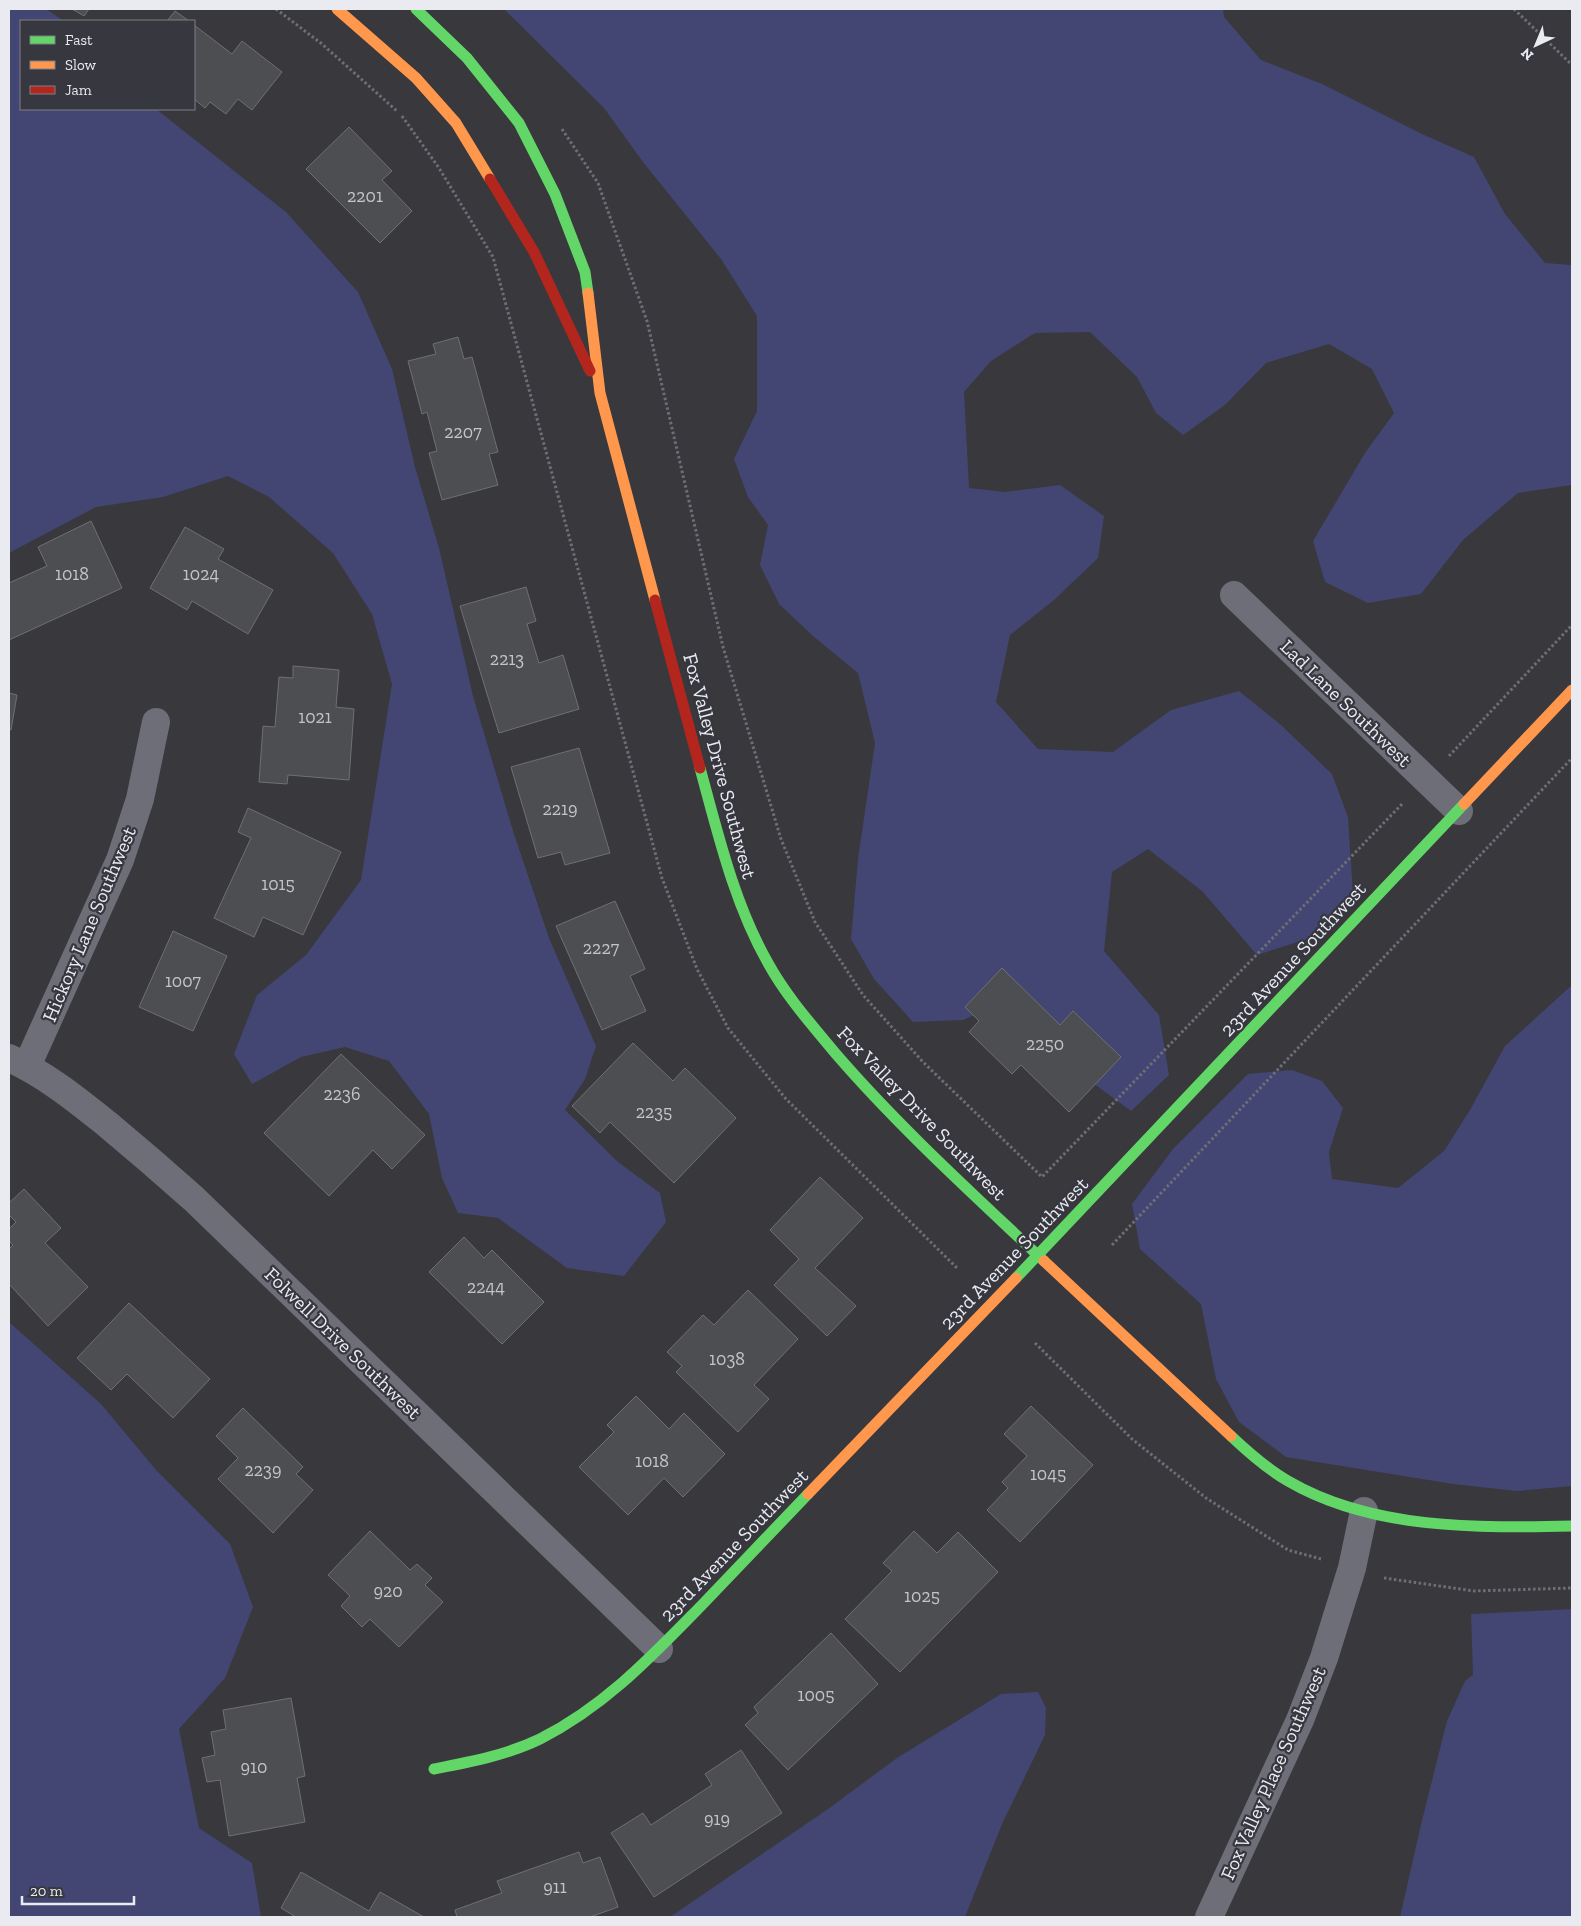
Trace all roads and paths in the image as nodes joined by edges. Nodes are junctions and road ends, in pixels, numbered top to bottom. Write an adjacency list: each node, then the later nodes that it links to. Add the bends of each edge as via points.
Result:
1 (276, 9): 18 (path, via 322,44 399,113 439,168 493,257 662,878 697,969 728,1028 786,1099)
2 (337, 9): 7 (street, Fox Valley Drive Southwest, via 416,78 456,123 534,252)
3 (416, 9): 7 (street, Fox Valley Drive Southwest, via 468,58 519,123 555,194 585,272)
4 (1514, 9): 5 (path)
5 (1572, 65)
6 (560, 126): 13 (path, via 598,183 647,321 723,647 781,839 815,922 864,995 923,1062 1042,1177)
7 (600, 393): 17 (street, Fox Valley Drive Southwest, via 739,904 768,964 807,1020 850,1070 897,1120)
8 (1234, 595): 13 (street, Lad Lane Southwest)
9 (1572, 625): 13 (path)
10 (1572, 690): 14 (street, 23rd Avenue Southwest)
11 (156, 722): 15 (street, Hickory Lane Southwest, via 142,792 120,860)
12 (1572, 758): 16 (path)
13 (1426, 779): 14 (street, Lad Lane Southwest)
14 (1459, 811): 17 (street, 23rd Avenue Southwest)
15 (18, 1062): 21 (street, Folwell Drive Southwest, via 81,1103 194,1199)
16 (1112, 1245)
17 (1038, 1255): 19 (street, Fox Valley Drive Southwest, via 1254,1458 1299,1488); 21 (street, 23rd Avenue Southwest)
18 (958, 1269)
19 (1364, 1511): 20 (street, Fox Valley Drive Southwest, via 1478,1527); 23 (street, Fox Valley Place Southwest, via 1352,1568 1312,1689)
20 (1572, 1526)
21 (659, 1650): 22 (street, 23rd Avenue Southwest, via 616,1690 546,1736 492,1757)
22 (434, 1769)
23 (1209, 1917)

